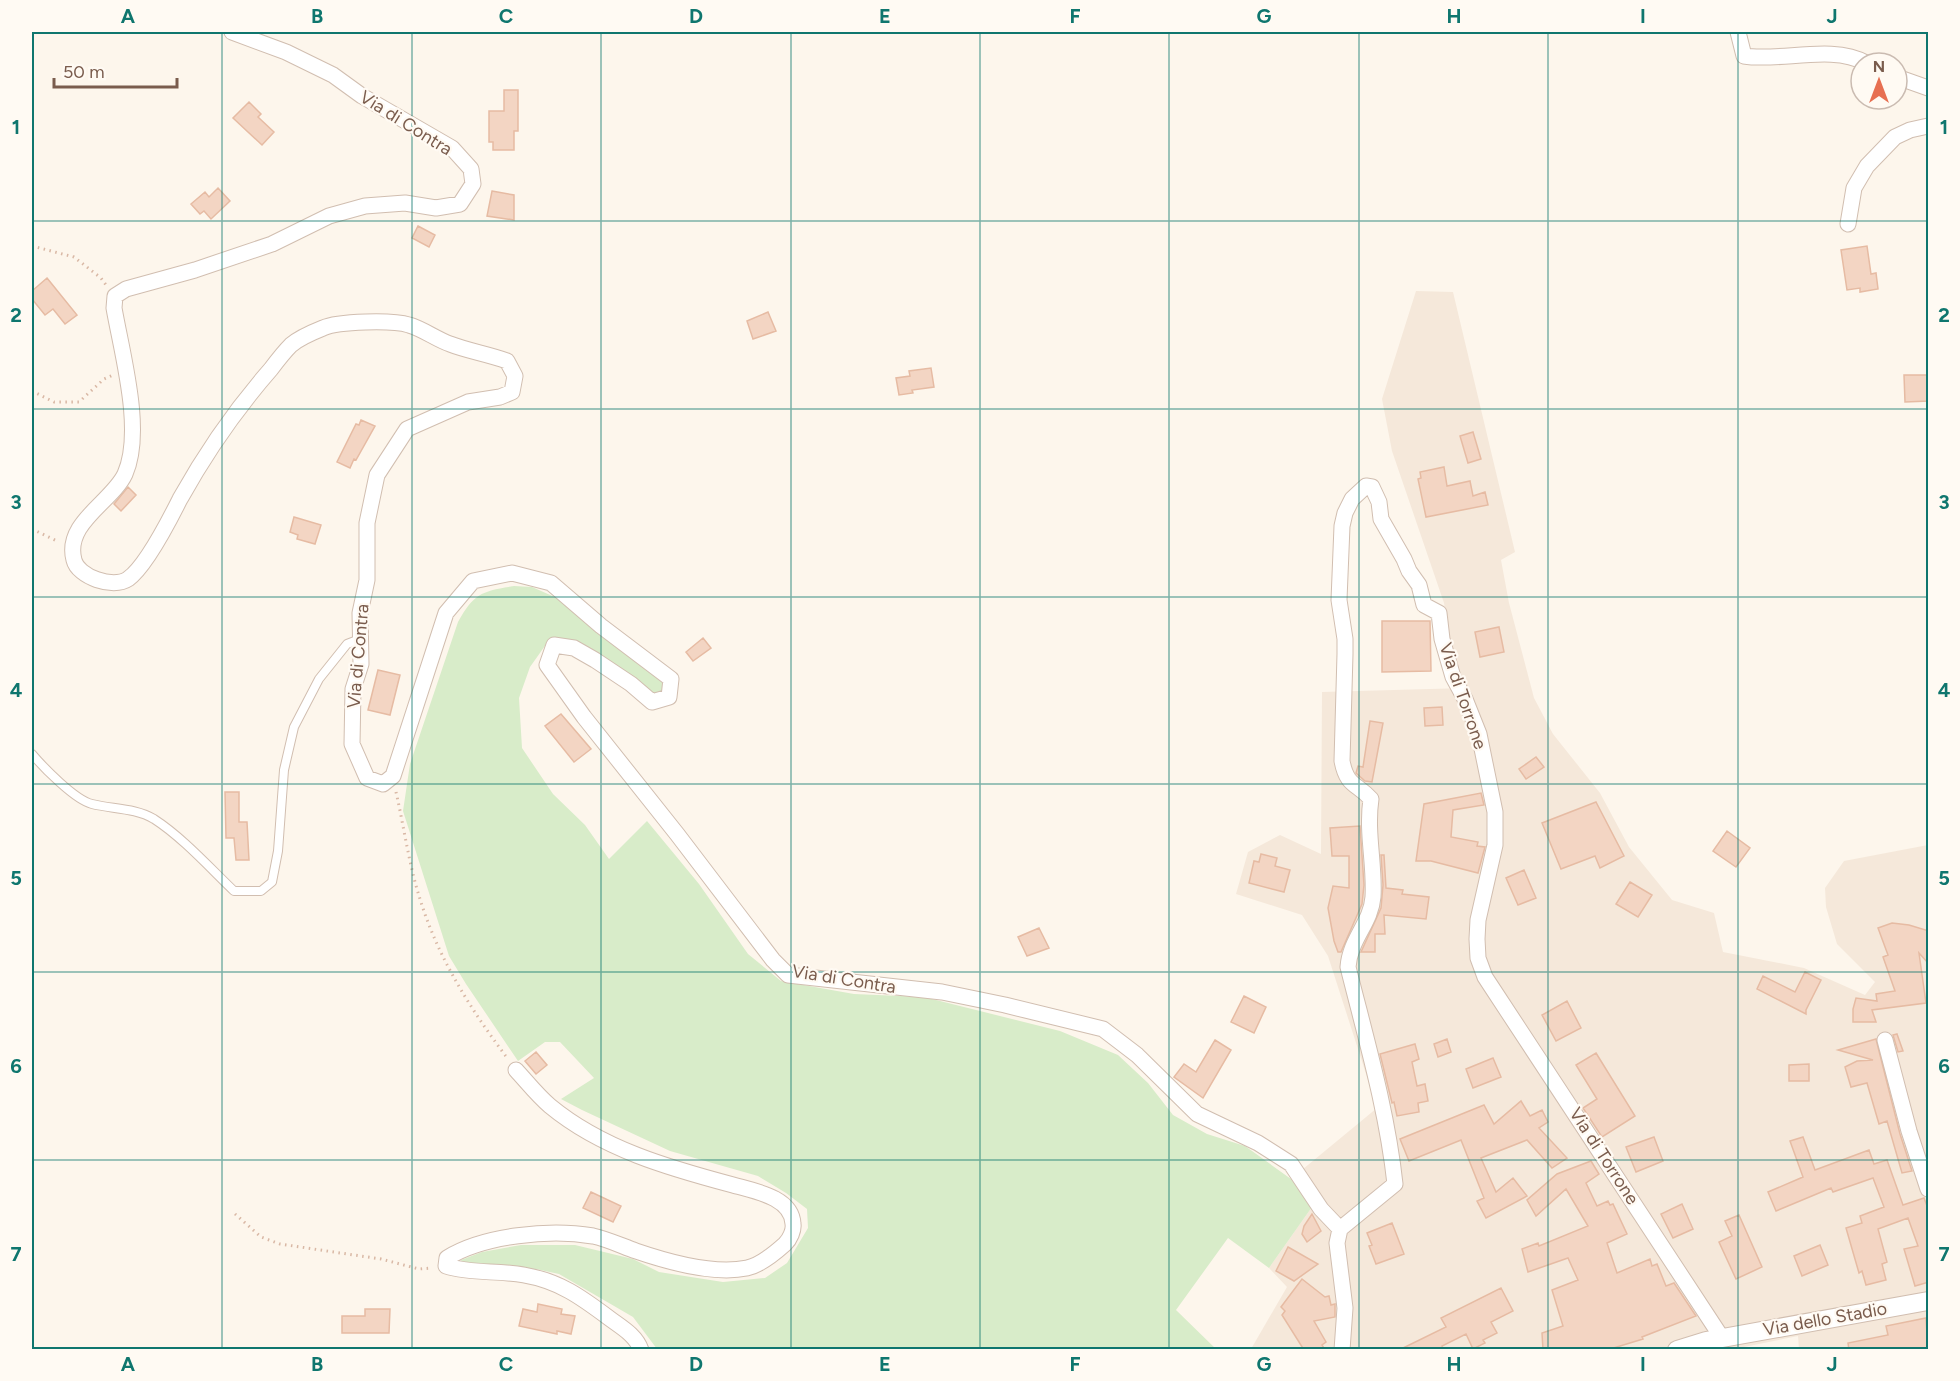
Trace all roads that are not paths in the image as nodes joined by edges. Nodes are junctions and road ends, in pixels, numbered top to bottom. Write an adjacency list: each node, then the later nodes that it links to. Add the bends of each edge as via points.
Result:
1 (232, 32): 8 (street, Via di Contra, via 333,75 452,148 471,169 473,184 460,204 436,208 405,203 365,206 329,216 273,244 126,289 115,296 133,438 125,474 104,502 85,518 72,547 74,562 89,577 111,584 127,580 148,554 190,480 250,392 293,344 325,327 360,322 408,325 452,345 507,360 515,376 512,392 468,402 407,429 377,475 367,523 367,580 360,613)
2 (1738, 32): 3 (street, via 1743,56)
3 (1849, 57)
4 (1909, 81): 5 (street)
5 (1929, 88)
6 (1929, 126): 7 (street, via 1895,137 1867,166 1854,188)
7 (1848, 224)
8 (360, 639): 9 (lane, via 346,644 319,679 294,727 284,770 272,882 261,891 234,891 154,819 130,810 88,804 51,775); 13 (street, Via di Contra, via 361,664 353,689 352,744 367,778 383,784 393,776 446,613 473,581 512,573 551,584 671,679 669,697 652,702 574,648 554,645 547,665 788,975 942,992 1103,1029 1137,1055 1197,1114 1258,1143 1291,1164 1321,1209)
9 (32, 754)
10 (1885, 1040): 12 (street, via 1908,1131)
11 (516, 1070): 16 (street, via 550,1106 592,1135 664,1167 760,1192 782,1202 793,1215 794,1228 788,1242 749,1268 722,1271 664,1261 595,1236 566,1233 513,1237 480,1244 447,1258 446,1266 462,1271 522,1274 570,1290 631,1334)
12 (1929, 1189)
13 (1340, 1228): 15 (street, Via di Torrone, via 1395,1184 1383,1102 1348,967 1373,898 1371,799 1354,787 1342,761 1345,639 1339,600 1345,513 1366,486 1372,487 1381,519 1419,585 1424,605 1439,612 1453,678 1479,734 1495,812 1495,845 1478,920 1478,958 1485,977); 17 (street, via 1337,1243 1345,1308)
14 (1929, 1301): 15 (street, Via dello Stadio)
15 (1722, 1338): 18 (street, Via dello Stadio)
16 (641, 1350)
17 (1342, 1350)
18 (1677, 1350)

